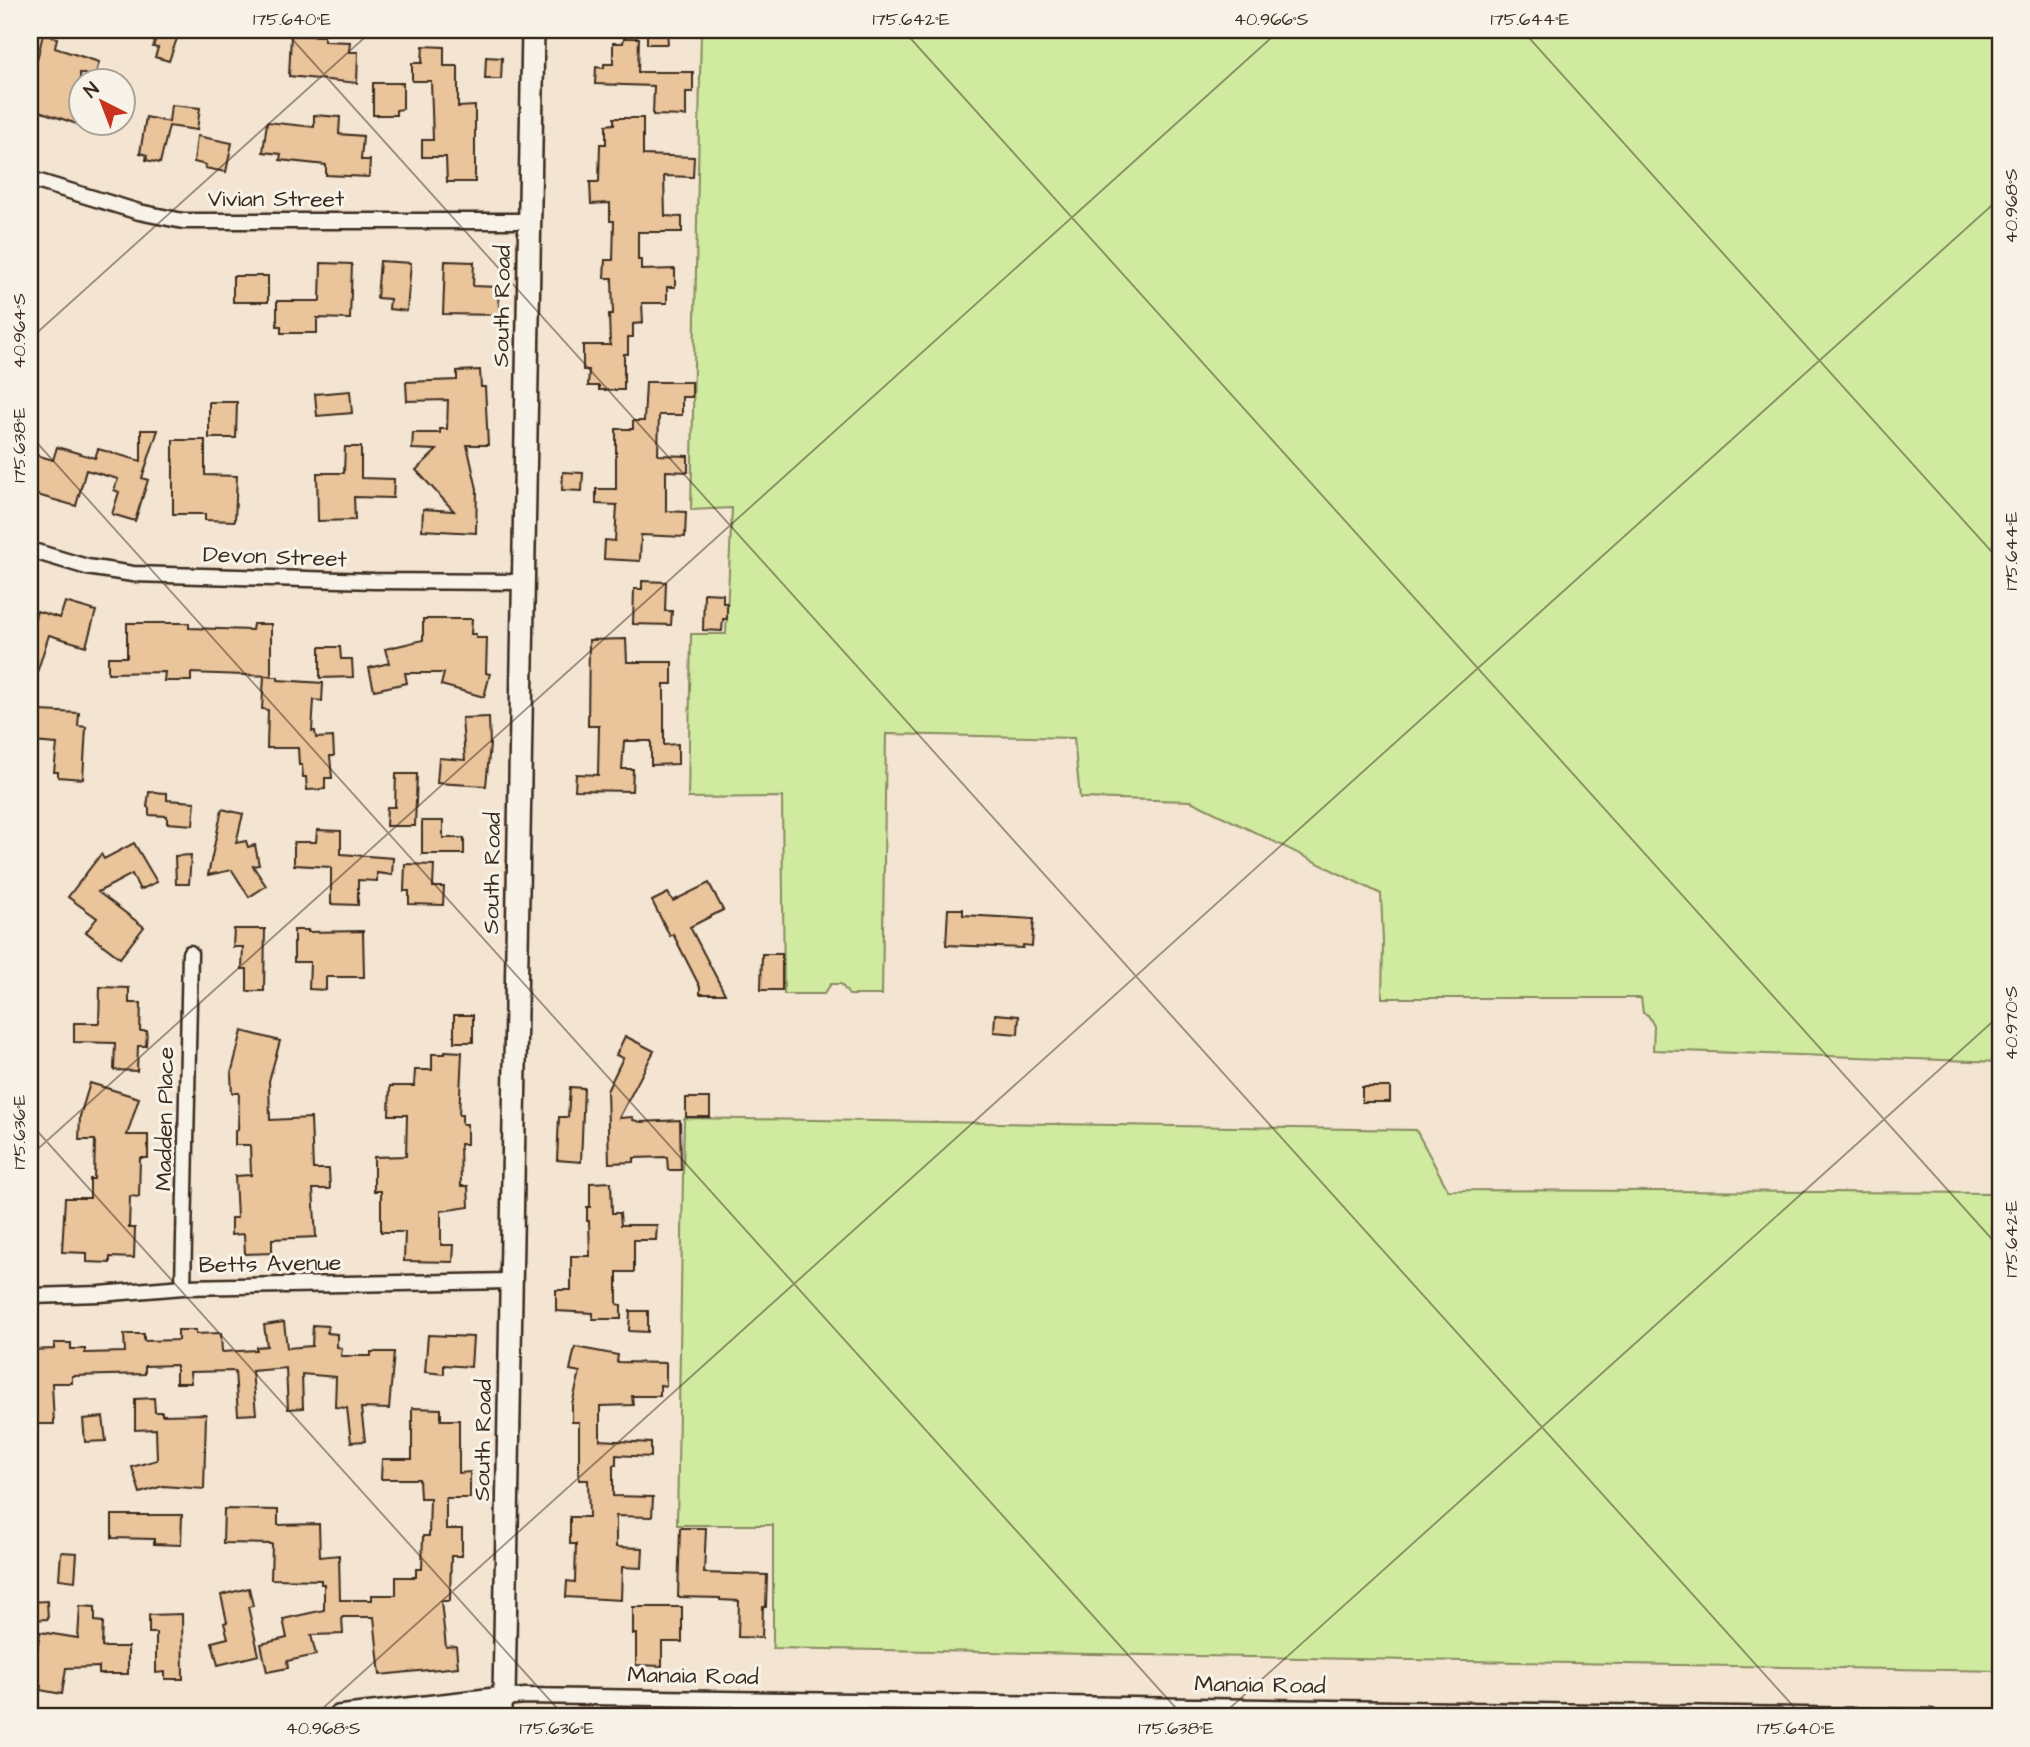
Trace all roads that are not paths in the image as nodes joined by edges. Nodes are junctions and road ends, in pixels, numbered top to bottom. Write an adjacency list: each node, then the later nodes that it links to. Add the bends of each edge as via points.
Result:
1 (533, 30): 3 (street, South Road)
2 (30, 179): 3 (street, Vivian Street, via 183,221)
3 (529, 221): 5 (street, South Road)
4 (30, 550): 5 (street, Devon Street, via 87,567 133,574)
5 (522, 582): 7 (street, South Road)
6 (190, 953): 8 (street, Madden Place)
7 (512, 1281): 8 (street, Betts Avenue); 10 (street, South Road)
8 (183, 1287): 9 (street, Betts Avenue)
9 (30, 1296)
10 (504, 1707): 11 (street); 12 (street, Manaia Road, via 538,1696)
11 (338, 1717)
12 (1931, 1717)

